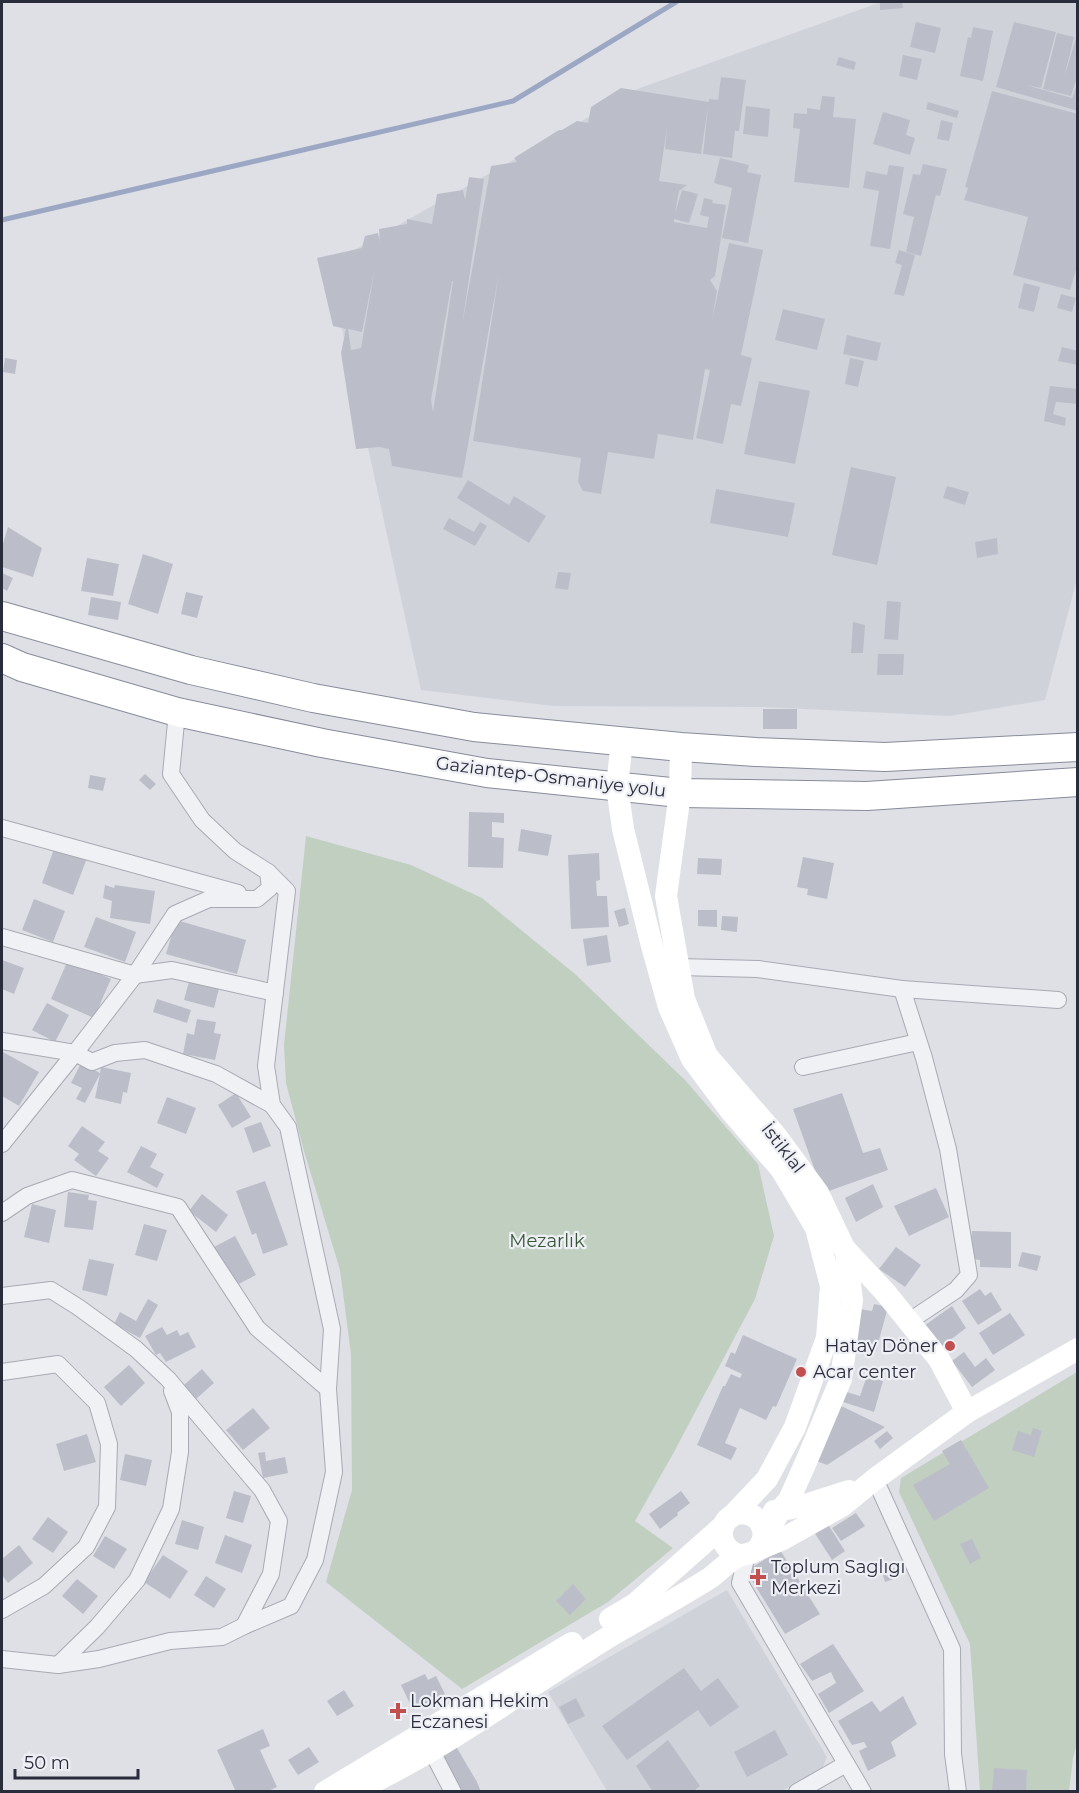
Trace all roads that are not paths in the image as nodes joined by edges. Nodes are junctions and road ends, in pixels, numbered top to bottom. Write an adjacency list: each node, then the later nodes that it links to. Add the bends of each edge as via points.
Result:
1 (2, 616): 4 (highway, via 191,670 314,698 474,728)
2 (2, 658): 3 (highway, Gaziantep-Osmaniye yolu)
3 (177, 712): 8 (highway, Gaziantep-Osmaniye yolu, via 487,773); 11 (street, via 171,774 202,820 235,851)
4 (622, 741): 5 (highway); 8 (street)
5 (681, 747): 6 (highway, via 885,757); 9 (street, İstiklal)
6 (1077, 747)
7 (1077, 782): 9 (highway, Gaziantep-Osmaniye yolu, via 867,796)
8 (617, 786): 9 (highway, Gaziantep-Osmaniye yolu); 36 (street, via 623,829 669,1007 692,1059 781,1169 816,1228 831,1286 827,1338 795,1426 767,1479)
9 (680, 793): 14 (street, İstiklal, via 666,896)
10 (2, 828): 12 (street)
11 (268, 872): 12 (street, via 270,888); 17 (street, via 287,891)
12 (257, 898): 15 (street, via 209,899 175,914)
13 (2, 937): 15 (street)
14 (679, 966): 16 (street, via 758,969); 26 (street, İstiklal, via 684,999 707,1056 777,1137 818,1193)
15 (135, 975): 17 (street, via 172,970); 21 (street)
16 (902, 989): 18 (street); 20 (street)
17 (275, 993): 23 (street, via 266,1066)
18 (1058, 1000)
19 (2, 1041): 21 (street)
20 (918, 1042): 22 (street); 28 (street, via 948,1149 969,1275 956,1290)
21 (75, 1053): 23 (street, via 92,1062 115,1053 145,1050 216,1074); 24 (street)
22 (803, 1067)
23 (272, 1106): 32 (street, via 288,1127 332,1329)
24 (2, 1143)
25 (2, 1213): 32 (street, via 27,1196 72,1180 178,1208 257,1328)
26 (844, 1248): 28 (street); 35 (street, İstiklal, via 852,1300 841,1379 789,1500)
27 (2, 1296): 31 (street, via 51,1290 136,1349)
28 (908, 1322): 33 (street, via 939,1359)
29 (1075, 1351): 33 (street)
30 (2, 1372): 38 (street, via 58,1364 97,1403 109,1444 106,1507 86,1547 44,1586)
31 (168, 1379): 39 (street, via 262,1490 279,1521 271,1574); 41 (street, via 180,1412 180,1452 171,1509 137,1580)
32 (328, 1389): 39 (street, via 334,1472 315,1560 291,1606)
33 (967, 1412): 34 (street)
34 (875, 1479): 35 (street, via 846,1492); 37 (street, via 842,1506 783,1539); 49 (street, via 952,1649 953,1754)
35 (780, 1510): 36 (street); 37 (street, İstiklal)
36 (735, 1518): 37 (street, via 722,1536 723,1543 728,1549); 37 (street, via 755,1518 761,1524 764,1537); 42 (street, via 635,1604)
37 (751, 1551): 42 (street); 43 (street, via 740,1583)
38 (2, 1610)
39 (244, 1626): 41 (street, via 222,1638 170,1641)
40 (2, 1659): 41 (street)
41 (58, 1665)
42 (427, 1742): 44 (street); 45 (street); 46 (street)
43 (846, 1764): 47 (street); 48 (street)
44 (325, 1791)
45 (356, 1791)
46 (453, 1791)
47 (797, 1791)
48 (862, 1791)
49 (958, 1791)

